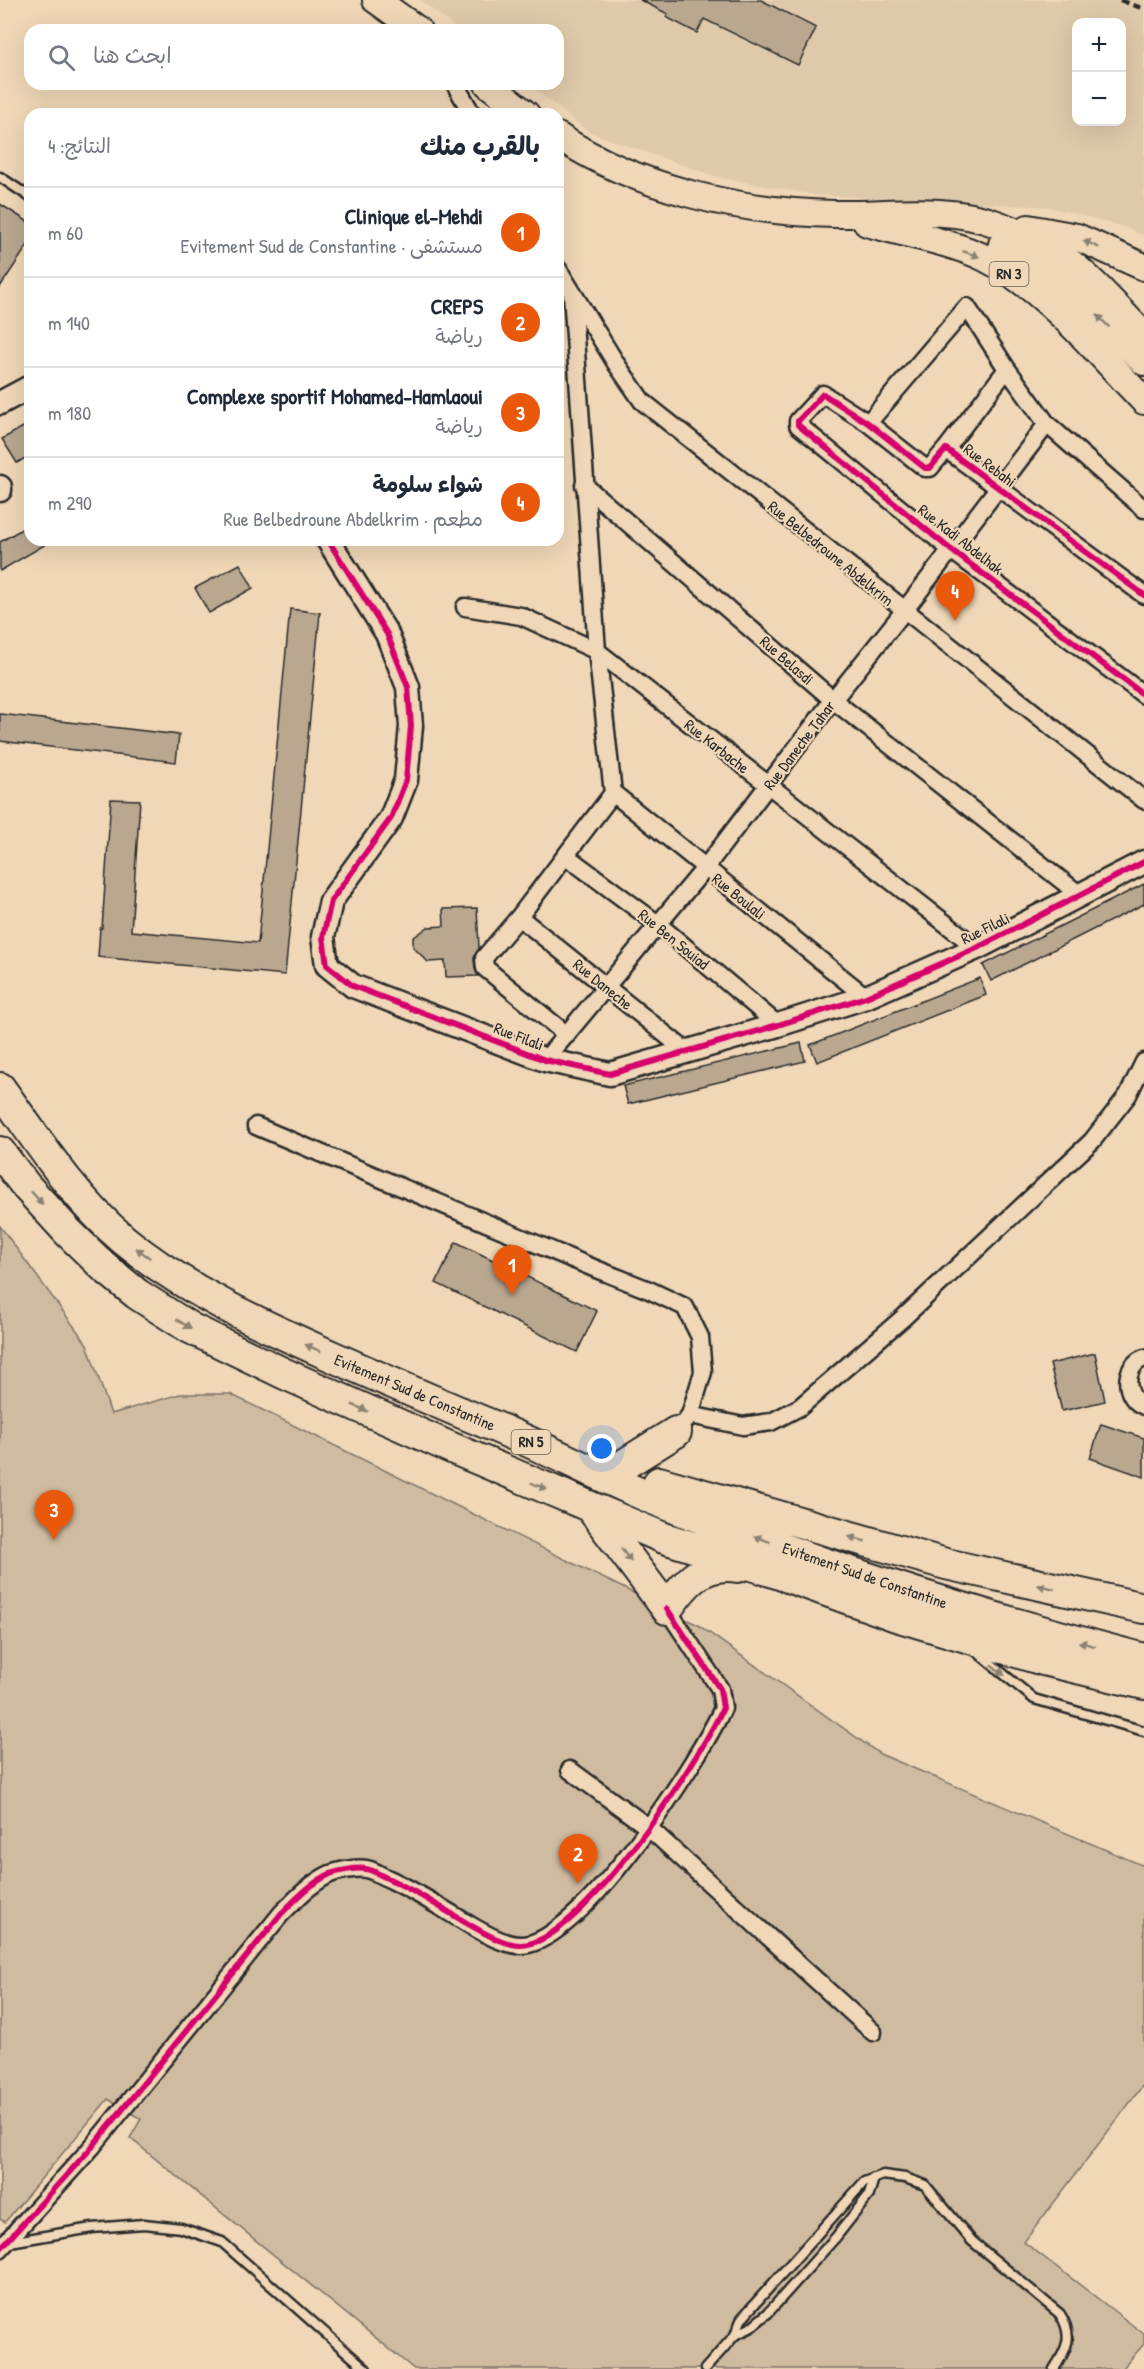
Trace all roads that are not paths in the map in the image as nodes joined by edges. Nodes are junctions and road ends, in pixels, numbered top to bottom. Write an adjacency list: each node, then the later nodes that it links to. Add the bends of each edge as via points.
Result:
1 (376, 0): 2 (main road)
2 (410, 24)
3 (458, 90): 5 (street)
4 (496, 90): 6 (main road)
5 (469, 108)
6 (518, 108)
7 (564, 140): 10 (main road, RN 3, via 643,179 701,196 776,211)
8 (0, 177): 9 (lane)
9 (24, 193)
10 (834, 214): 11 (main road, via 960,213); 16 (main road, RN 3, one-way to 10, via 1064,283 1025,255 989,237); 20 (main road, RN 3, one-way to 20, via 985,258 1031,289)
11 (997, 224): 12 (main road, one-way to 11, via 1077,237); 15 (main road, via 1051,249 1067,261)
12 (1144, 267)
13 (564, 280): 14 (street, Rue Belbedroune Abdelkrim)
14 (572, 294): 25 (street); 32 (street, Rue Belbedroune Abdelkrim, via 642,401)
15 (1144, 335)
16 (1144, 362)
17 (1007, 369): 22 (street, via 967,308); 23 (street); 24 (street)
18 (24, 390): 21 (street)
19 (823, 394): 22 (street, Rue Rebahi); 29 (street, Rue Kadi Abdelhak, via 798,425)
20 (1144, 401)
21 (0, 403)
22 (868, 423): 24 (street, Rue Rebahi, via 925,468 930,468)
23 (1047, 424): 26 (street, Rue Daneche Tahar); 27 (street)
24 (946, 449): 26 (street, Rue Rebahi)
25 (584, 485): 33 (street); 35 (street, Rue Belasdi)
26 (996, 488): 29 (street, Rue Daneche Tahar); 30 (street, Rue Rebahi)
27 (1144, 509)
28 (331, 546): 51 (street, Rue Filali, via 387,634 408,687 411,726 406,780 391,818 331,901 323,937 327,965 352,986)
29 (951, 549): 32 (street, Rue Daneche Tahar); 34 (street, Rue Kadi Abdelhak)
30 (1142, 589)
31 (465, 607): 33 (street, Rue Karbache, via 521,616)
32 (904, 612): 35 (street, Rue Daneche Tahar); 38 (street, Rue Belbedroune Abdelkrim)
33 (597, 651): 36 (street, Rue Karbache); 37 (street)
34 (1144, 695)
35 (833, 700): 36 (street, Rue Daneche Tahar); 42 (street, Rue Belasdi)
36 (768, 786): 41 (street, Rue Daneche Tahar); 45 (street, Rue Karbache)
37 (613, 793): 39 (street); 41 (street, Rue Boulali)
38 (1144, 800)
39 (566, 856): 43 (street); 44 (street, Rue Ben Souiad)
40 (1144, 862): 42 (street, Rue Filali)
41 (705, 868): 44 (street, Rue Daneche Tahar); 47 (street, Rue Boulali)
42 (1080, 895): 45 (street, Rue Filali)
43 (519, 917): 46 (street, Rue Daneche); 49 (street, via 484,958 485,968)
44 (659, 925): 46 (street, Rue Daneche Tahar); 48 (street, Rue Ben Souiad)
45 (977, 948): 47 (street, Rue Filali)
46 (608, 987): 49 (street, Rue Daneche Tahar); 50 (street, Rue Daneche)
47 (866, 997): 48 (street, Rue Filali)
48 (778, 1025): 50 (street, Rue Filali)
49 (567, 1035): 51 (street, Rue Daneche Tahar)
50 (686, 1052): 51 (street, Rue Filali, via 610,1074)
51 (545, 1060)
52 (1144, 1062): 58 (street, via 1128,1095 1092,1141 904,1317 800,1407 771,1422 742,1426)
53 (0, 1088): 59 (highway, Evitement Sud de Constantine / RN 5, one-way to 53, via 273,1330 181,1281 123,1239 73,1190)
54 (256, 1126): 58 (street, via 685,1307 700,1337 703,1372)
55 (0, 1152): 62 (highway, Evitement Sud de Constantine / RN 5, one-way to 62, via 26,1186 104,1267 136,1294 190,1328 306,1384)
56 (1144, 1358): 57 (street, via 1130,1369 1128,1381 1130,1393)
57 (1144, 1406)
58 (683, 1423): 60 (highway); 61 (highway, via 661,1464)
59 (542, 1446): 60 (highway); 67 (highway, Evitement Sud de Constantine / RN 5, one-way to 59, via 1008,1623 852,1572 657,1500)
60 (617, 1469): 61 (highway)
61 (672, 1486): 64 (highway, one-way to 61, via 946,1564)
62 (591, 1508): 63 (highway, Evitement Sud de Constantine / RN 5, via 664,1538); 65 (highway, one-way to 65)
63 (774, 1572): 65 (highway, via 731,1566 708,1568 688,1582); 66 (highway, Evitement Sud de Constantine / RN 5)
64 (1144, 1608)
65 (667, 1609): 71 (street, via 720,1689 723,1708)
66 (953, 1633): 68 (highway, Evitement Sud de Constantine / RN 5); 69 (lane, one-way to 69, via 1034,1699)
67 (1144, 1659)
68 (1144, 1684)
69 (1144, 1731)
70 (570, 1770): 71 (street)
71 (649, 1828): 72 (street); 74 (street, via 583,1908 532,1945 517,1946 482,1932 404,1885 365,1868 332,1873 308,1888 281,1914 99,2137)
72 (873, 2032)
73 (874, 2178): 75 (lane, via 864,2182 797,2254 742,2318); 75 (lane, via 862,2206 836,2237 768,2313); 78 (lane, via 883,2175 925,2185 972,2241 1060,2314 1068,2334 1065,2352)
74 (3, 2246): 76 (lane, via 92,2228 144,2224 182,2228 222,2242)
75 (735, 2335): 77 (lane)
76 (366, 2369)
77 (705, 2369)
78 (1054, 2369)

